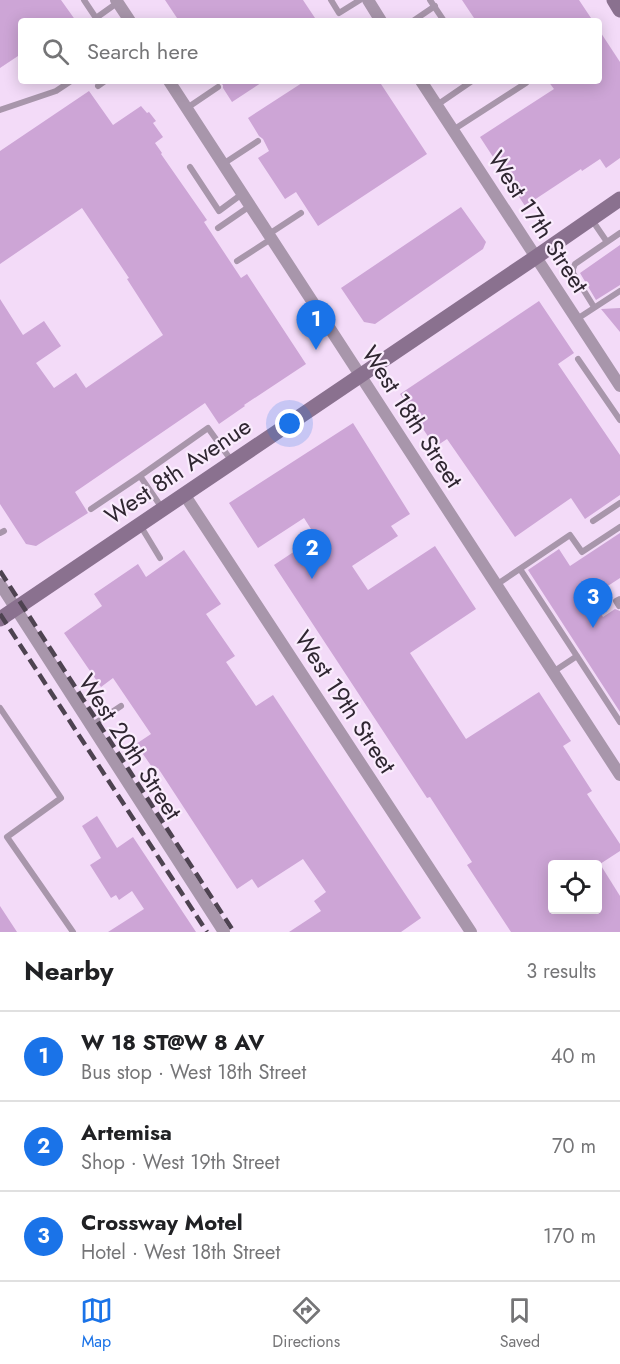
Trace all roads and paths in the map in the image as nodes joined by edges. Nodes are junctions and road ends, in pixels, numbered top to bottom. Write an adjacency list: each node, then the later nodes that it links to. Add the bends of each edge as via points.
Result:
1 (84, 0): 6 (lane, via 96,18)
2 (331, 0): 3 (lane, via 339,13)
3 (360, 0)
4 (368, 0): 10 (street)
5 (614, 0): 8 (street)
6 (117, 1): 9 (street)
7 (433, 3): 11 (lane); 12 (lane)
8 (620, 10)
9 (128, 18)
10 (379, 18)
11 (416, 18)
12 (442, 18)
13 (67, 84): 23 (lane, via 56,92)
14 (101, 84): 19 (lane)
15 (171, 84): 22 (street, West 18th Street)
16 (423, 84): 21 (street, West 17th Street)
17 (468, 84): 21 (lane)
18 (524, 84): 24 (lane)
19 (98, 86)
20 (218, 87): 22 (lane)
21 (437, 105): 24 (street, West 17th Street)
22 (186, 108): 26 (street, West 18th Street)
23 (0, 110)
24 (453, 130): 37 (street, West 17th Street)
25 (258, 141): 26 (lane)
26 (223, 164): 28 (street, West 18th Street)
27 (190, 167): 28 (lane, via 219,211)
28 (242, 194): 30 (street, West 18th Street)
29 (620, 199): 32 (street, West 8th Avenue)
30 (250, 206): 33 (lane); 35 (street, West 18th Street)
31 (302, 213): 35 (lane)
32 (591, 218): 36 (lane); 37 (street, West 8th Avenue)
33 (218, 228)
34 (620, 233): 36 (lane)
35 (270, 237): 38 (lane); 45 (street, West 18th Street)
36 (607, 242): 42 (lane, via 573,269)
37 (536, 257): 43 (street, West 17th Street); 45 (street, West 8th Avenue)
38 (237, 261)
39 (620, 291): 40 (lane)
40 (612, 297): 41 (lane); 42 (lane)
41 (620, 298)
42 (594, 307): 43 (lane)
43 (576, 320): 46 (street, West 17th Street)
44 (578, 359): 47 (lane)
45 (360, 376): 48 (street, West 8th Avenue); 60 (street, West 18th Street)
46 (620, 386)
47 (620, 420)
48 (232, 462): 49 (lane, via 208,428); 50 (street, West 8th Avenue)
49 (140, 476): 52 (lane); 53 (lane)
50 (184, 494): 53 (street, West 8th Avenue); 72 (street, West 19th Street)
51 (620, 503): 54 (lane)
52 (91, 509)
53 (162, 509): 55 (street, West 8th Avenue)
54 (593, 521)
55 (140, 524): 57 (lane); 61 (street, West 8th Avenue)
56 (620, 527): 58 (lane, via 582,552 570,535)
57 (160, 558)
58 (520, 569): 60 (lane); 63 (lane)
59 (0, 584): 61 (street, West 20th Street)
60 (496, 585): 64 (street, West 18th Street)
61 (16, 608): 62 (street, West 8th Avenue); 68 (street, West 20th Street)
62 (0, 619)
63 (577, 656): 64 (lane); 67 (lane)
64 (553, 672): 69 (street, West 18th Street)
65 (121, 706): 68 (lane)
66 (0, 708): 70 (lane, via 62,798 6,837)
67 (620, 722)
68 (91, 726): 71 (street, West 20th Street)
69 (619, 771)
70 (73, 932)
71 (224, 932)
72 (471, 932)

